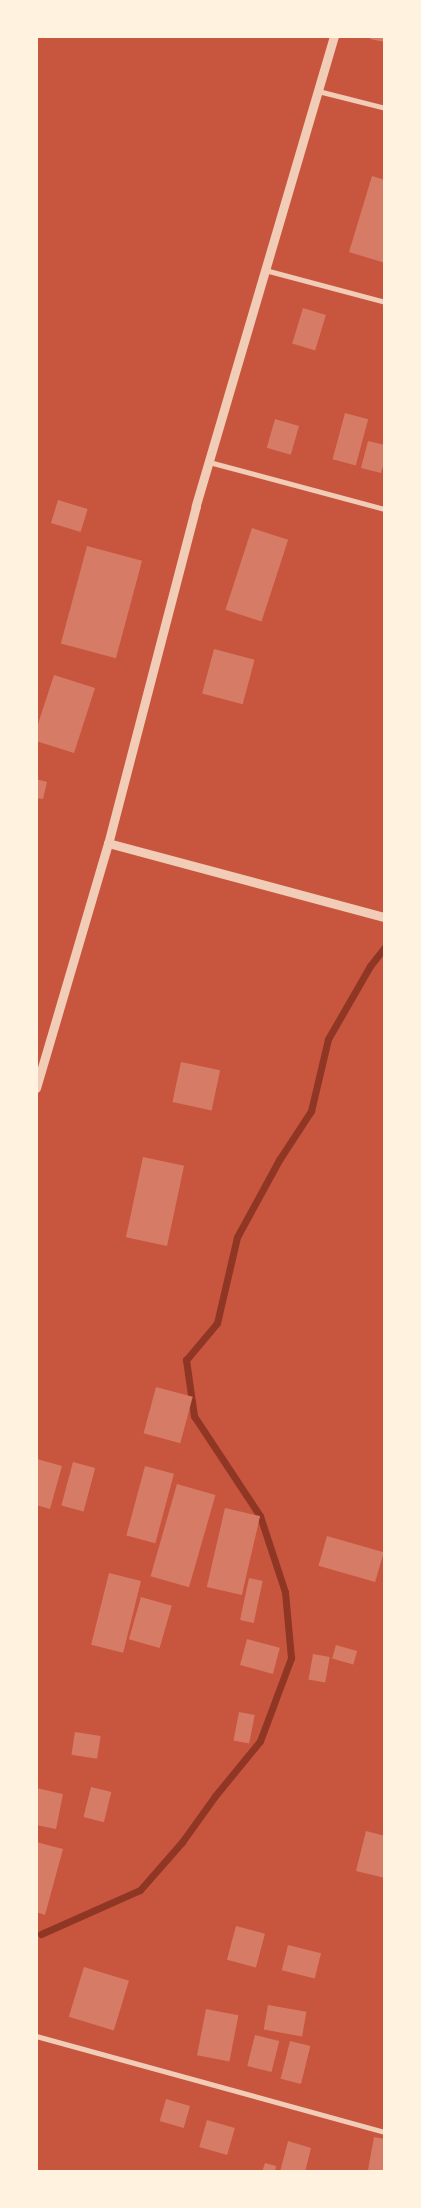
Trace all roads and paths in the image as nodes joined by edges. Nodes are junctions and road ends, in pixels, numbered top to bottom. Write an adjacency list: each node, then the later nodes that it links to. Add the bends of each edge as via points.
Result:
1 (334, 36): 2 (street)
2 (318, 91): 3 (street); 4 (street)
3 (385, 108)
4 (265, 270): 5 (street); 6 (street)
5 (385, 302)
6 (209, 462): 7 (street); 8 (street)
7 (385, 509)
8 (108, 843): 9 (street); 10 (street)
9 (385, 917)
10 (36, 1088)
11 (36, 2036): 12 (street)
12 (385, 2132)

